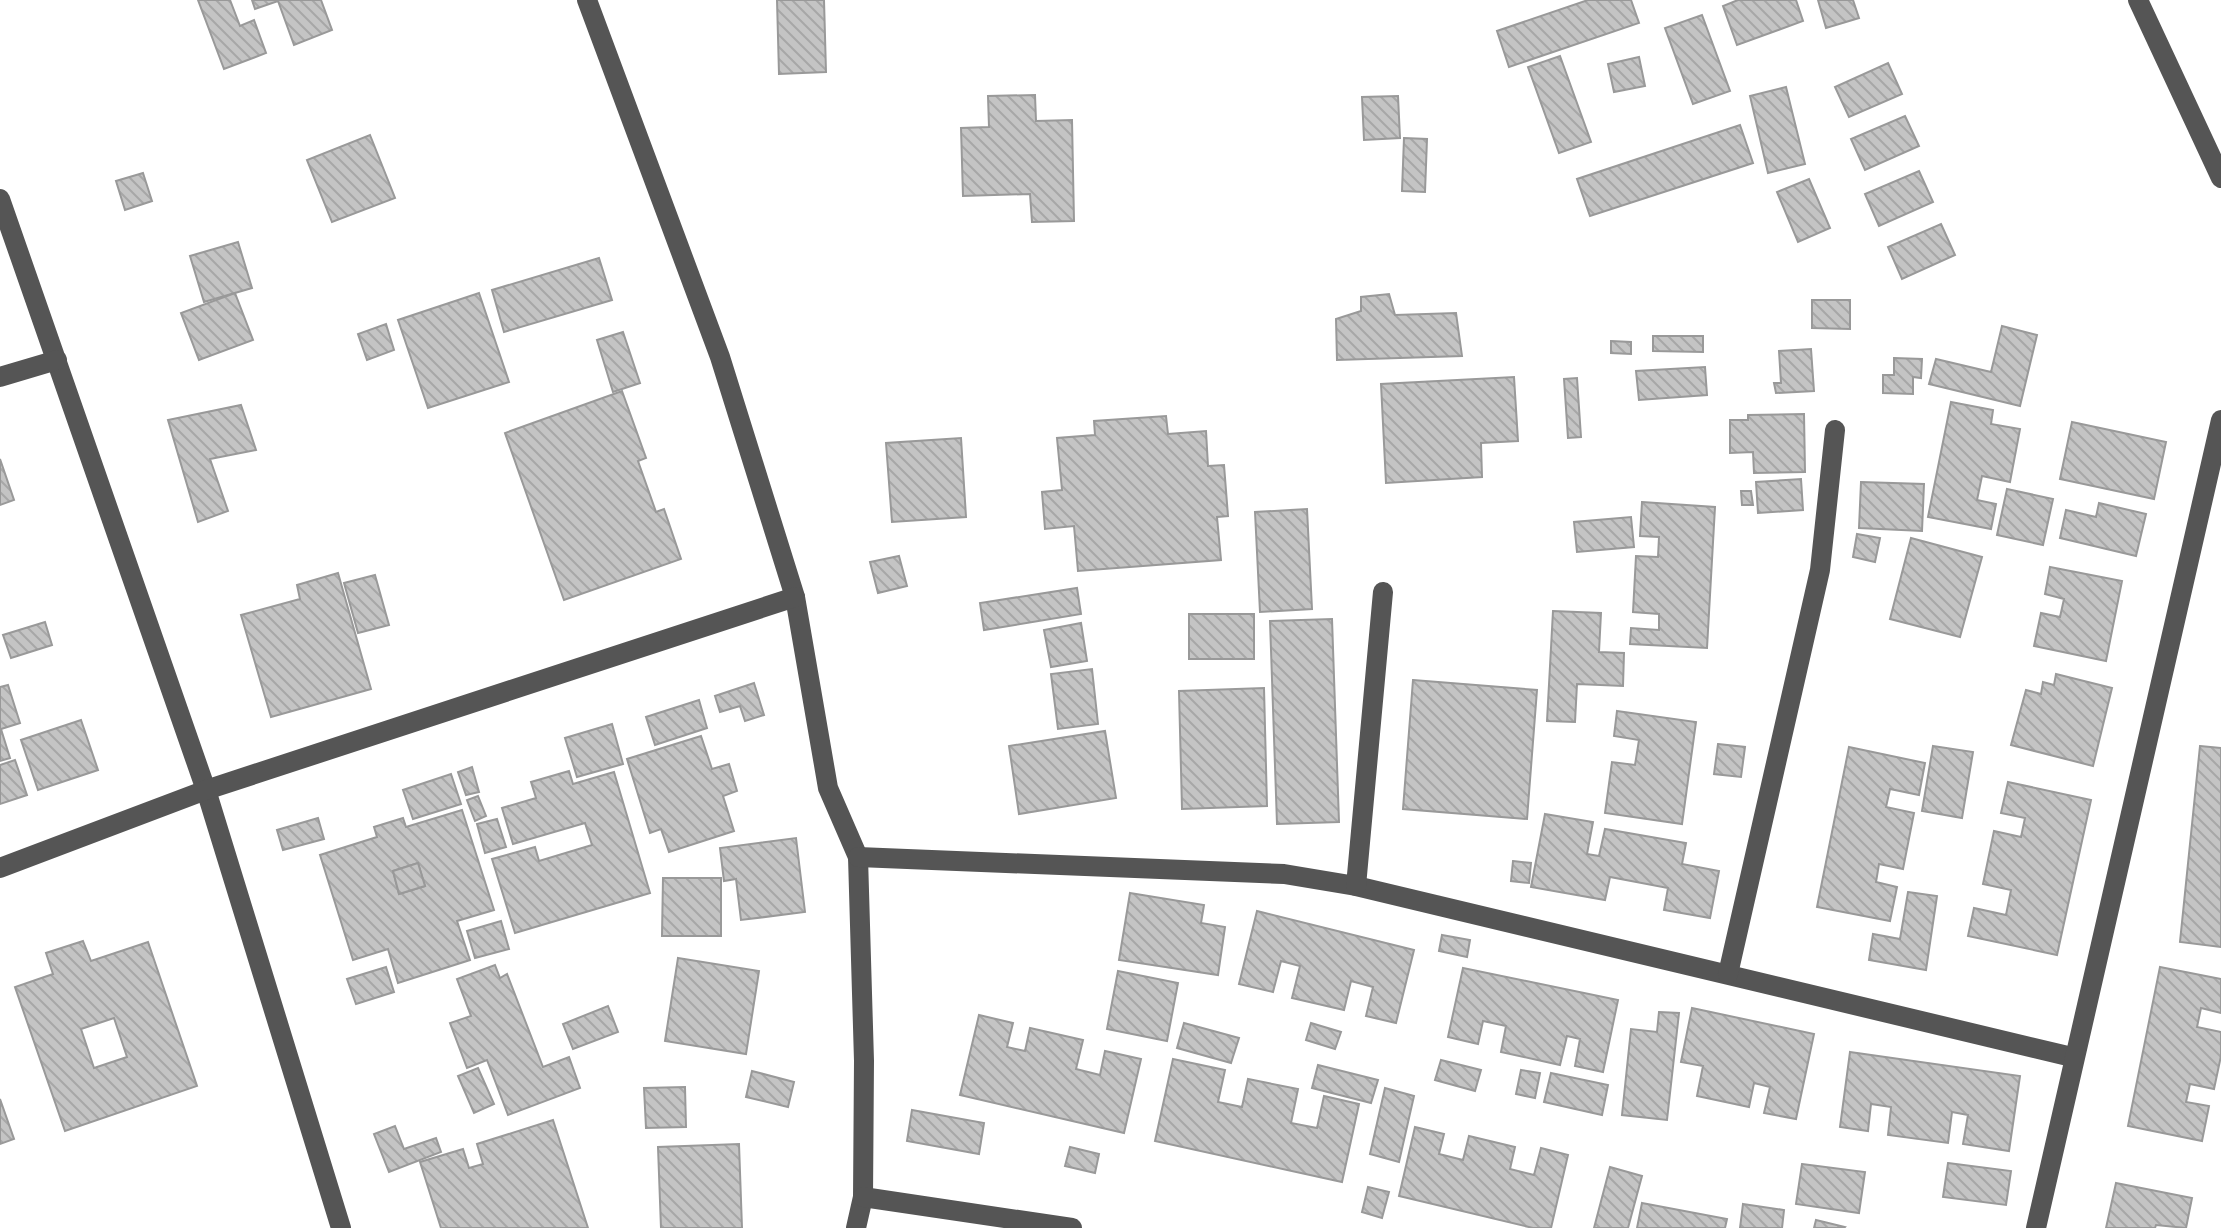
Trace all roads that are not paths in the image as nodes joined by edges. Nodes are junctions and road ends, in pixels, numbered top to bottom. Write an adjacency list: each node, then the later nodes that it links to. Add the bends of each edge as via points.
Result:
1 (587, 0): 10 (street, via 720,357)
2 (2138, 0): 3 (street)
3 (2221, 178)
4 (0, 199): 5 (street)
5 (57, 360): 6 (street); 11 (street)
6 (0, 377)
7 (2221, 420): 16 (street)
8 (1835, 430): 15 (street, via 1820,570)
9 (1383, 592): 14 (street)
10 (795, 597): 11 (street); 12 (street, via 828,788)
11 (206, 790): 13 (street); 18 (street)
12 (858, 857): 14 (street, via 1284,874); 17 (street)
13 (0, 868)
14 (1356, 886): 15 (street)
15 (1728, 974): 16 (street)
16 (2072, 1057): 21 (street)
17 (863, 1197): 19 (street); 20 (street)
18 (341, 1228)
19 (856, 1228)
20 (1072, 1228)
21 (2036, 1228)

